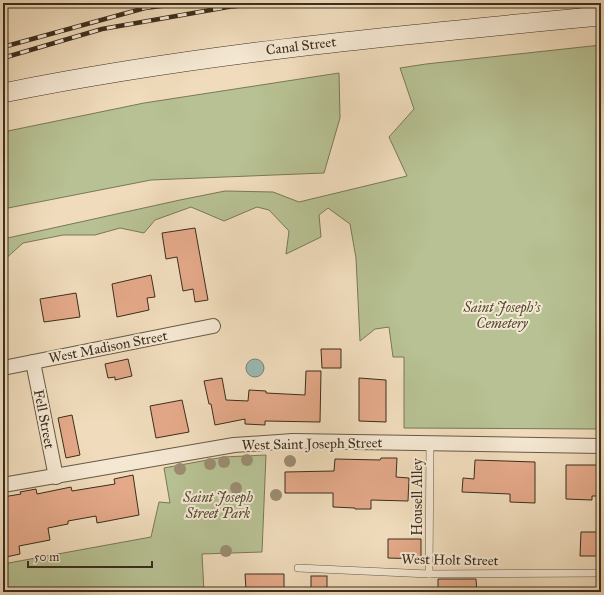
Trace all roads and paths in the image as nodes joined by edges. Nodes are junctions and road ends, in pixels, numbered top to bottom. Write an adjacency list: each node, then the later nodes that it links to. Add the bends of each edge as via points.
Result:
1 (601, 16): 2 (street, Canal Street, via 356,39 238,54)
2 (3, 93)
3 (213, 326): 4 (street, West Madison Street)
4 (32, 362): 5 (street, West Madison Street); 8 (street, Fell Street)
5 (3, 368)
6 (430, 443): 7 (street, West Saint Joseph Street); 8 (street, West Saint Joseph Street, via 246,443); 12 (lane, Housell Alley)
7 (601, 446)
8 (56, 477): 9 (street, West Saint Joseph Street)
9 (3, 485)
10 (298, 568): 12 (lane, West Holt Street)
11 (601, 573): 12 (lane, West Holt Street)
12 (430, 574)

